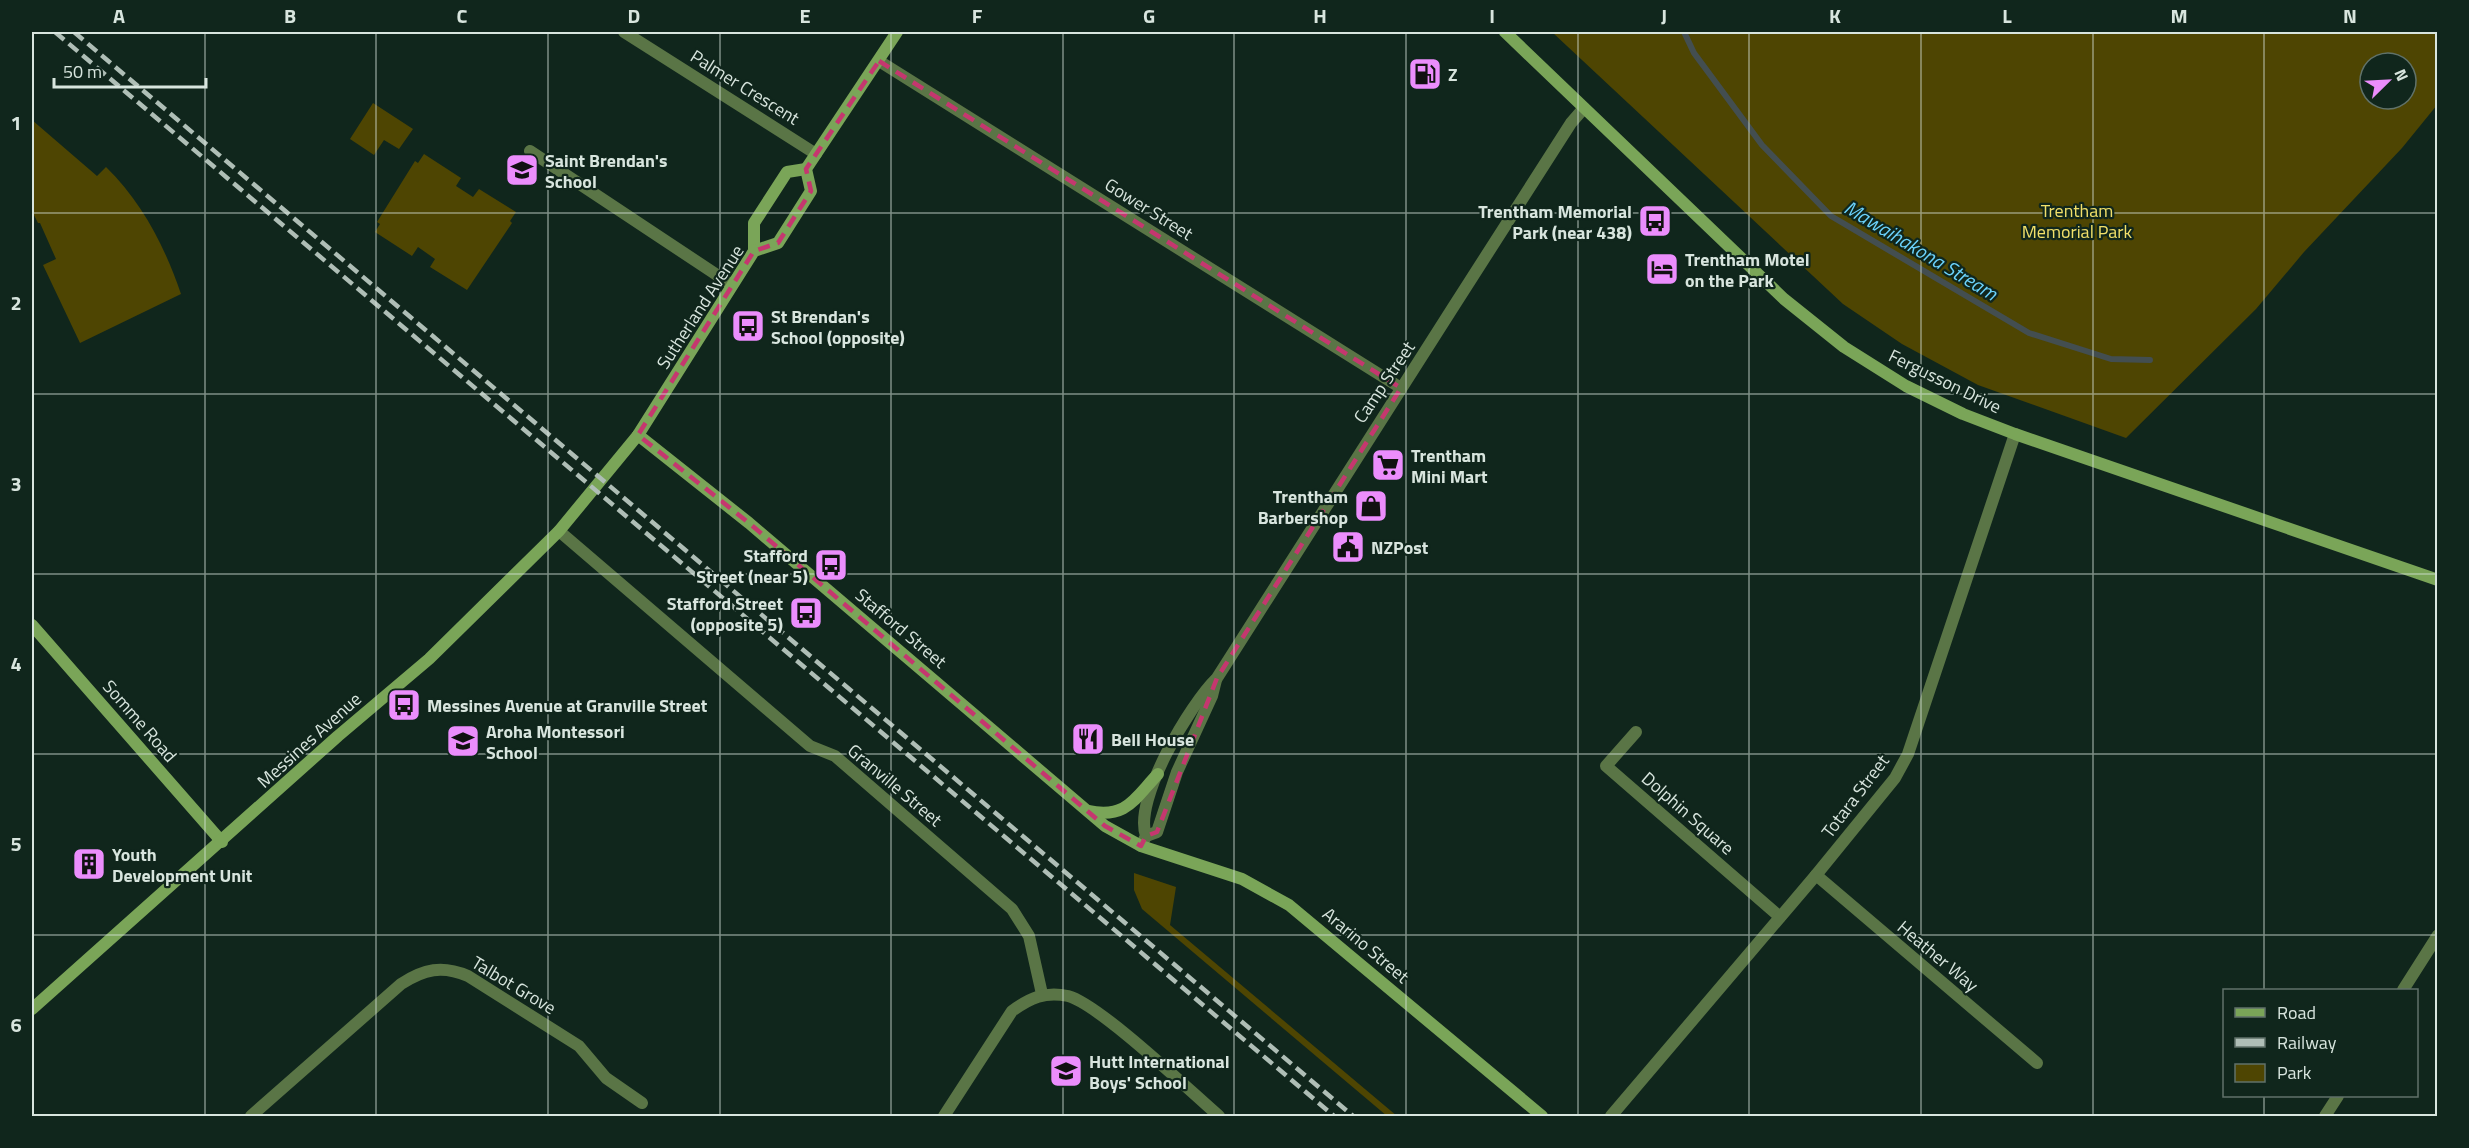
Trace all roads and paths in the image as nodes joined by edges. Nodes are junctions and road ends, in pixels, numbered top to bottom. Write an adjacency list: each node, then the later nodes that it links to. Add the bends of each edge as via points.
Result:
1 (624, 32): 7 (street, Palmer Crescent)
2 (897, 32): 4 (street)
3 (1505, 32): 5 (street, Fergusson Drive)
4 (879, 61): 7 (street); 11 (street, Gower Street)
5 (1584, 108): 11 (street, Camp Street); 12 (street, Fergusson Drive, via 1784,299 1844,347 1906,386)
6 (530, 152): 10 (street)
7 (816, 154): 8 (street)
8 (806, 169): 9 (street, via 787,172 754,223); 9 (street, Sutherland Avenue, via 811,191 778,243)
9 (753, 251): 10 (street, Sutherland Avenue)
10 (732, 285): 13 (street, Sutherland Avenue)
11 (1401, 388): 18 (street, Camp Street)
12 (2015, 434): 16 (street, Fergusson Drive); 24 (street, Totara Street, via 1908,754 1895,778)
13 (638, 435): 14 (street, Sutherland Avenue); 21 (street, Stafford Street, via 749,523)
14 (597, 484): 15 (street, Messines Avenue)
15 (559, 531): 23 (street, Messines Avenue, via 429,659); 28 (street, Granville Street, via 810,746 835,756 1012,909 1029,936)
16 (2438, 580)
17 (32, 625): 23 (street, Somme Road)
18 (1217, 678): 20 (street, Camp Street, via 1172,738); 22 (street, Camp Street, via 1177,772 1157,832)
19 (1636, 732): 25 (street, Dolphin Square, via 1606,766)
20 (1158, 774): 21 (street, via 1125,809 1111,813); 22 (street, Camp Street, via 1142,824)
21 (1087, 811): 22 (street, Stafford Street, via 1105,826)
22 (1143, 841): 36 (street, Ararino Street, via 1242,879 1290,905)
23 (222, 842): 29 (street, Messines Avenue)
24 (1816, 875): 25 (street, Totara Street); 30 (street, Heather Way)
25 (1780, 917): 37 (street, Totara Street)
26 (2438, 935): 27 (street)
27 (2404, 989)
28 (1042, 994): 34 (street, via 1012,1011); 35 (street, via 1071,997 1108,1021)
29 (32, 1009)
30 (2037, 1063)
31 (2337, 1097): 38 (street)
32 (642, 1103): 33 (street, Talbot Grove, via 606,1078 579,1046 468,976 436,968 417,973 401,984)
33 (251, 1116)
34 (944, 1116)
35 (1219, 1116)
36 (1542, 1116)
37 (1611, 1116)
38 (2325, 1116)

